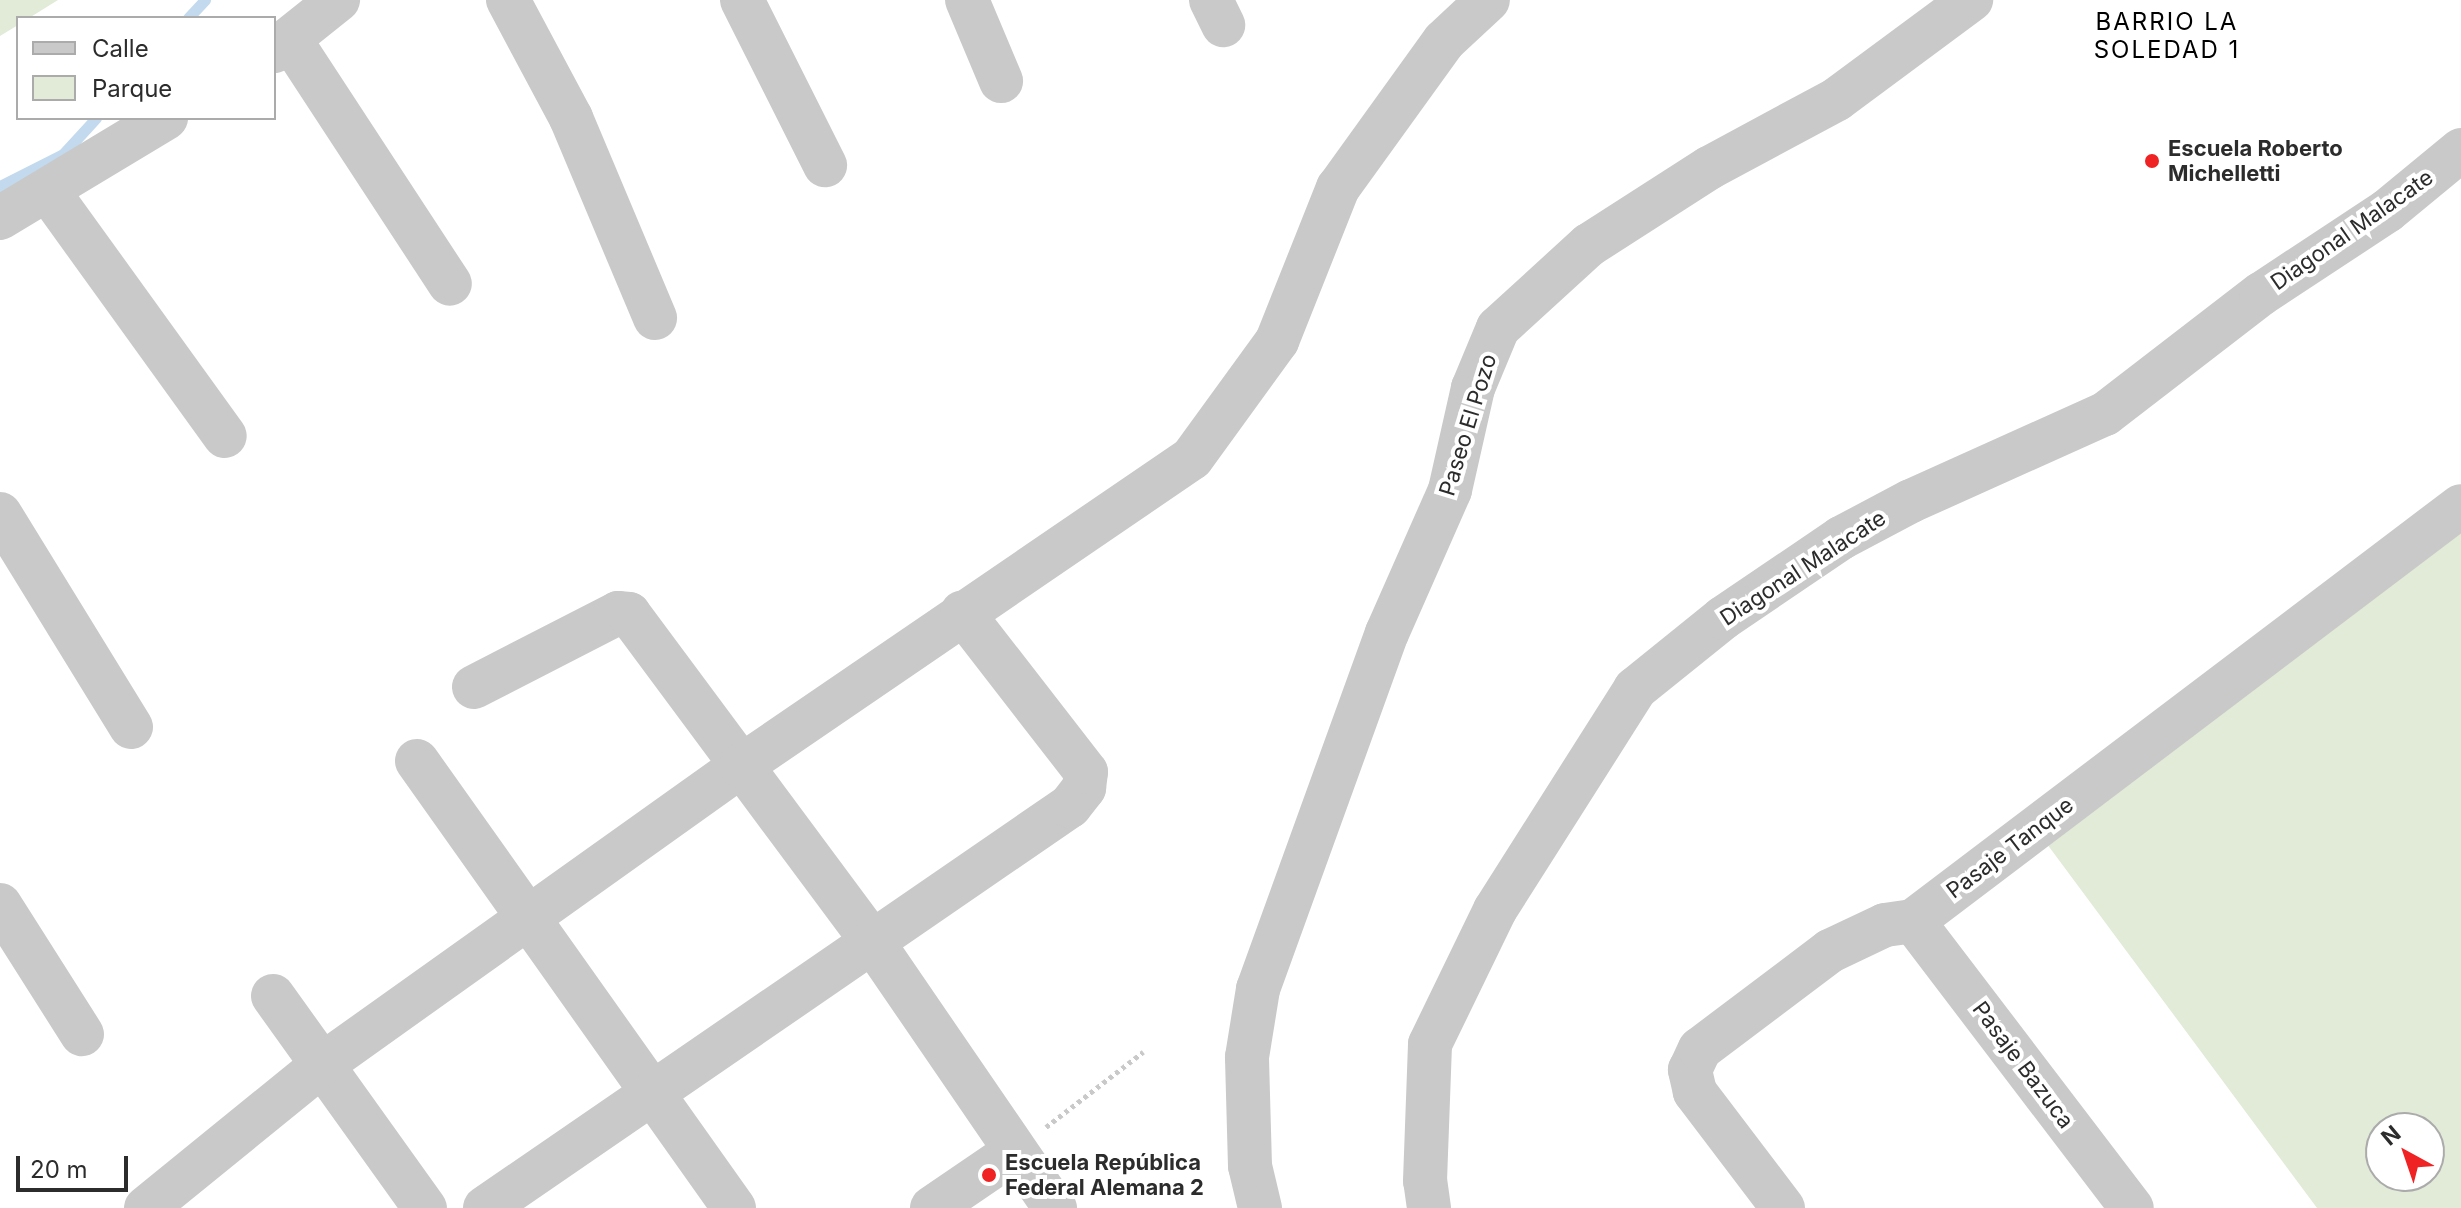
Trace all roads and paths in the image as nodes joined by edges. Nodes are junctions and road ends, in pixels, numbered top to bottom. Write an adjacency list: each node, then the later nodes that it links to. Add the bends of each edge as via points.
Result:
1 (338, 0): 7 (street)
2 (508, 0): 15 (street, via 571,118)
3 (742, 0): 11 (street)
4 (967, 0): 8 (street)
5 (1488, 0): 19 (street, via 1444,41 1338,188 1277,341 1192,458)
6 (1971, 0): 40 (street, Paseo El Pozo, via 1837,99 1709,168 1589,245 1498,328 1473,388 1450,490 1387,633 1258,989 1247,1057 1250,1166)
7 (282, 46): 14 (street)
8 (1001, 81)
9 (163, 120): 12 (street)
10 (2461, 150): 41 (street, Diagonal Malacate, via 2387,211 2261,294 2105,414 1841,538 1723,618 1635,689 1495,910 1430,1044 1425,1181)
11 (825, 165)
12 (48, 191): 13 (street); 16 (street)
13 (0, 218)
14 (450, 284)
15 (655, 318)
16 (225, 436)
17 (2461, 506): 26 (street, Pasaje Tanque)
18 (0, 514): 21 (street)
19 (962, 612): 23 (street); 27 (street, via 1086,772 1084,788 1070,806)
20 (474, 687): 23 (street, via 618,613 629,614)
21 (131, 727)
22 (417, 761): 25 (street)
23 (741, 766): 25 (street); 27 (street)
24 (0, 905): 29 (street)
25 (530, 921): 31 (street); 32 (street)
26 (1913, 921): 42 (street, Pasaje Tanque, via 1885,925 1830,951 1700,1049 1690,1070 1706,1109); 43 (street, Pasaje Bazuca)
27 (872, 941): 32 (street); 33 (street)
28 (273, 996): 31 (street)
29 (82, 1034)
30 (1143, 1052): 33 (path)
31 (323, 1064): 34 (street); 35 (street)
32 (657, 1093): 36 (street); 37 (street)
33 (1014, 1152): 38 (street); 39 (street)
34 (146, 1208)
35 (425, 1208)
36 (485, 1208)
37 (734, 1208)
38 (932, 1208)
39 (1055, 1208)
40 (1260, 1208)
41 (1429, 1208)
42 (1783, 1208)
43 (2132, 1208)

